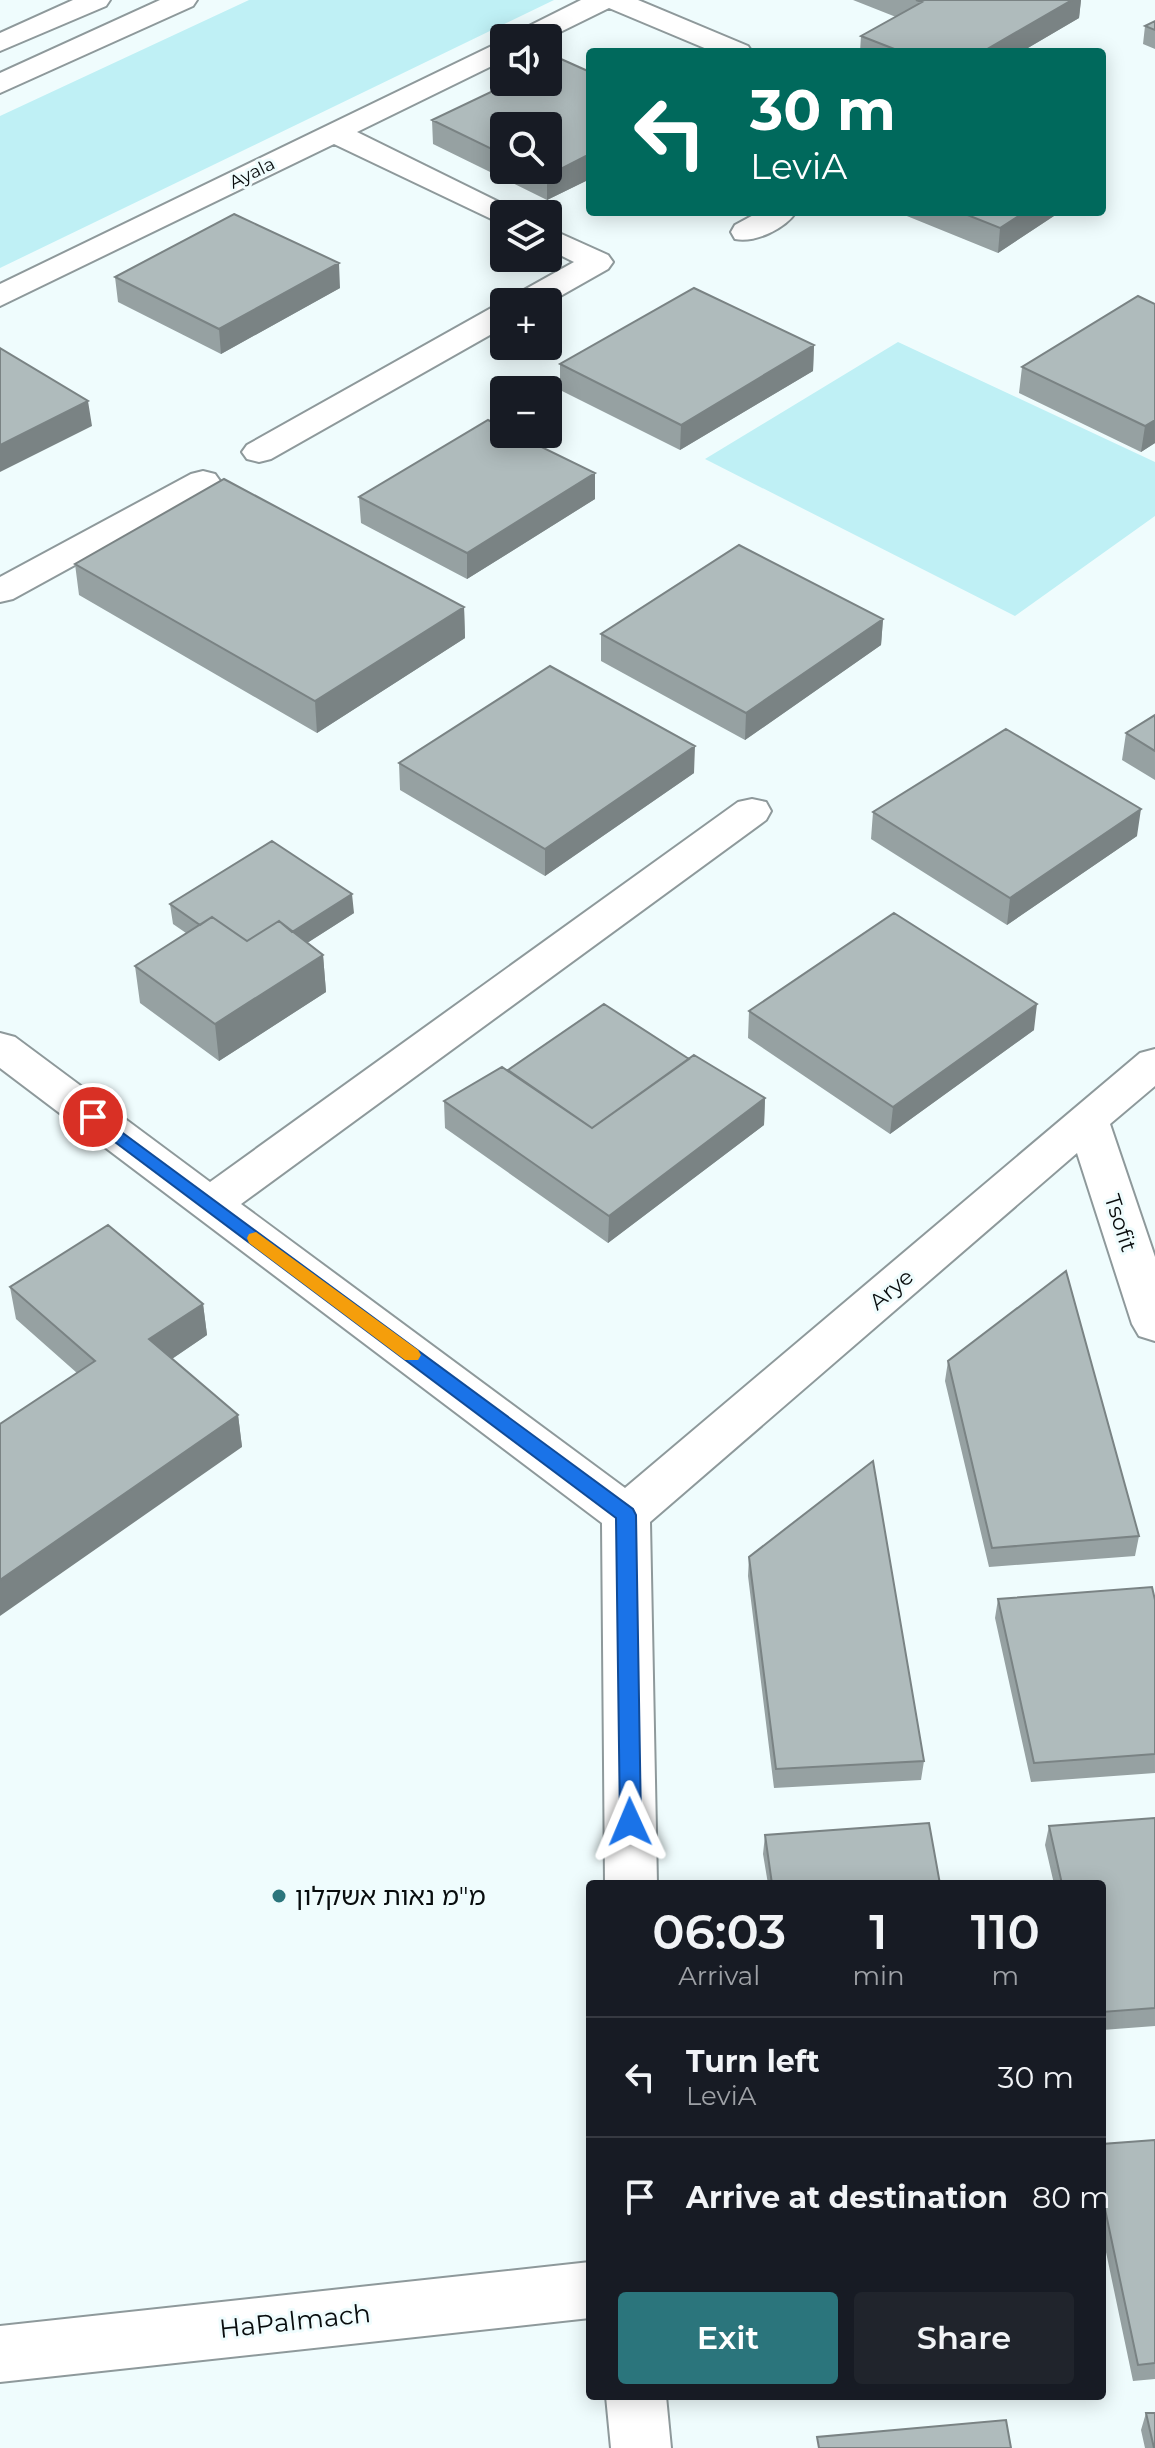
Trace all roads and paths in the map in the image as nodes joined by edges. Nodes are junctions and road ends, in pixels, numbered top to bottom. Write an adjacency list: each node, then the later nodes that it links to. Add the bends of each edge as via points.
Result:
1 (96, 0): 6 (street)
2 (183, 0): 9 (street)
3 (603, 0): 5 (street)
4 (614, 0): 7 (street)
5 (555, 24)
6 (0, 43)
7 (728, 48)
8 (490, 56): 10 (street, Ayala)
9 (0, 84)
10 (336, 133): 11 (street); 16 (street, Ayala)
11 (490, 209)
12 (774, 216): 13 (street)
13 (746, 232)
14 (562, 244): 15 (street, via 597,262)
15 (551, 288)
16 (0, 296)
17 (490, 322): 18 (street)
18 (259, 452)
19 (203, 481): 20 (street)
20 (0, 591)
21 (752, 811): 25 (street)
22 (0, 1047): 25 (street)
23 (1155, 1063): 24 (street, Arye)
24 (1088, 1121): 26 (street, Tsofit); 27 (street, Arye)
25 (210, 1204): 27 (street)
26 (1155, 1324)
27 (626, 1515): 28 (street)
28 (631, 1880)
29 (586, 2290): 30 (street, HaPalmach)
30 (0, 2354)
31 (636, 2400): 32 (street)
32 (641, 2448)

